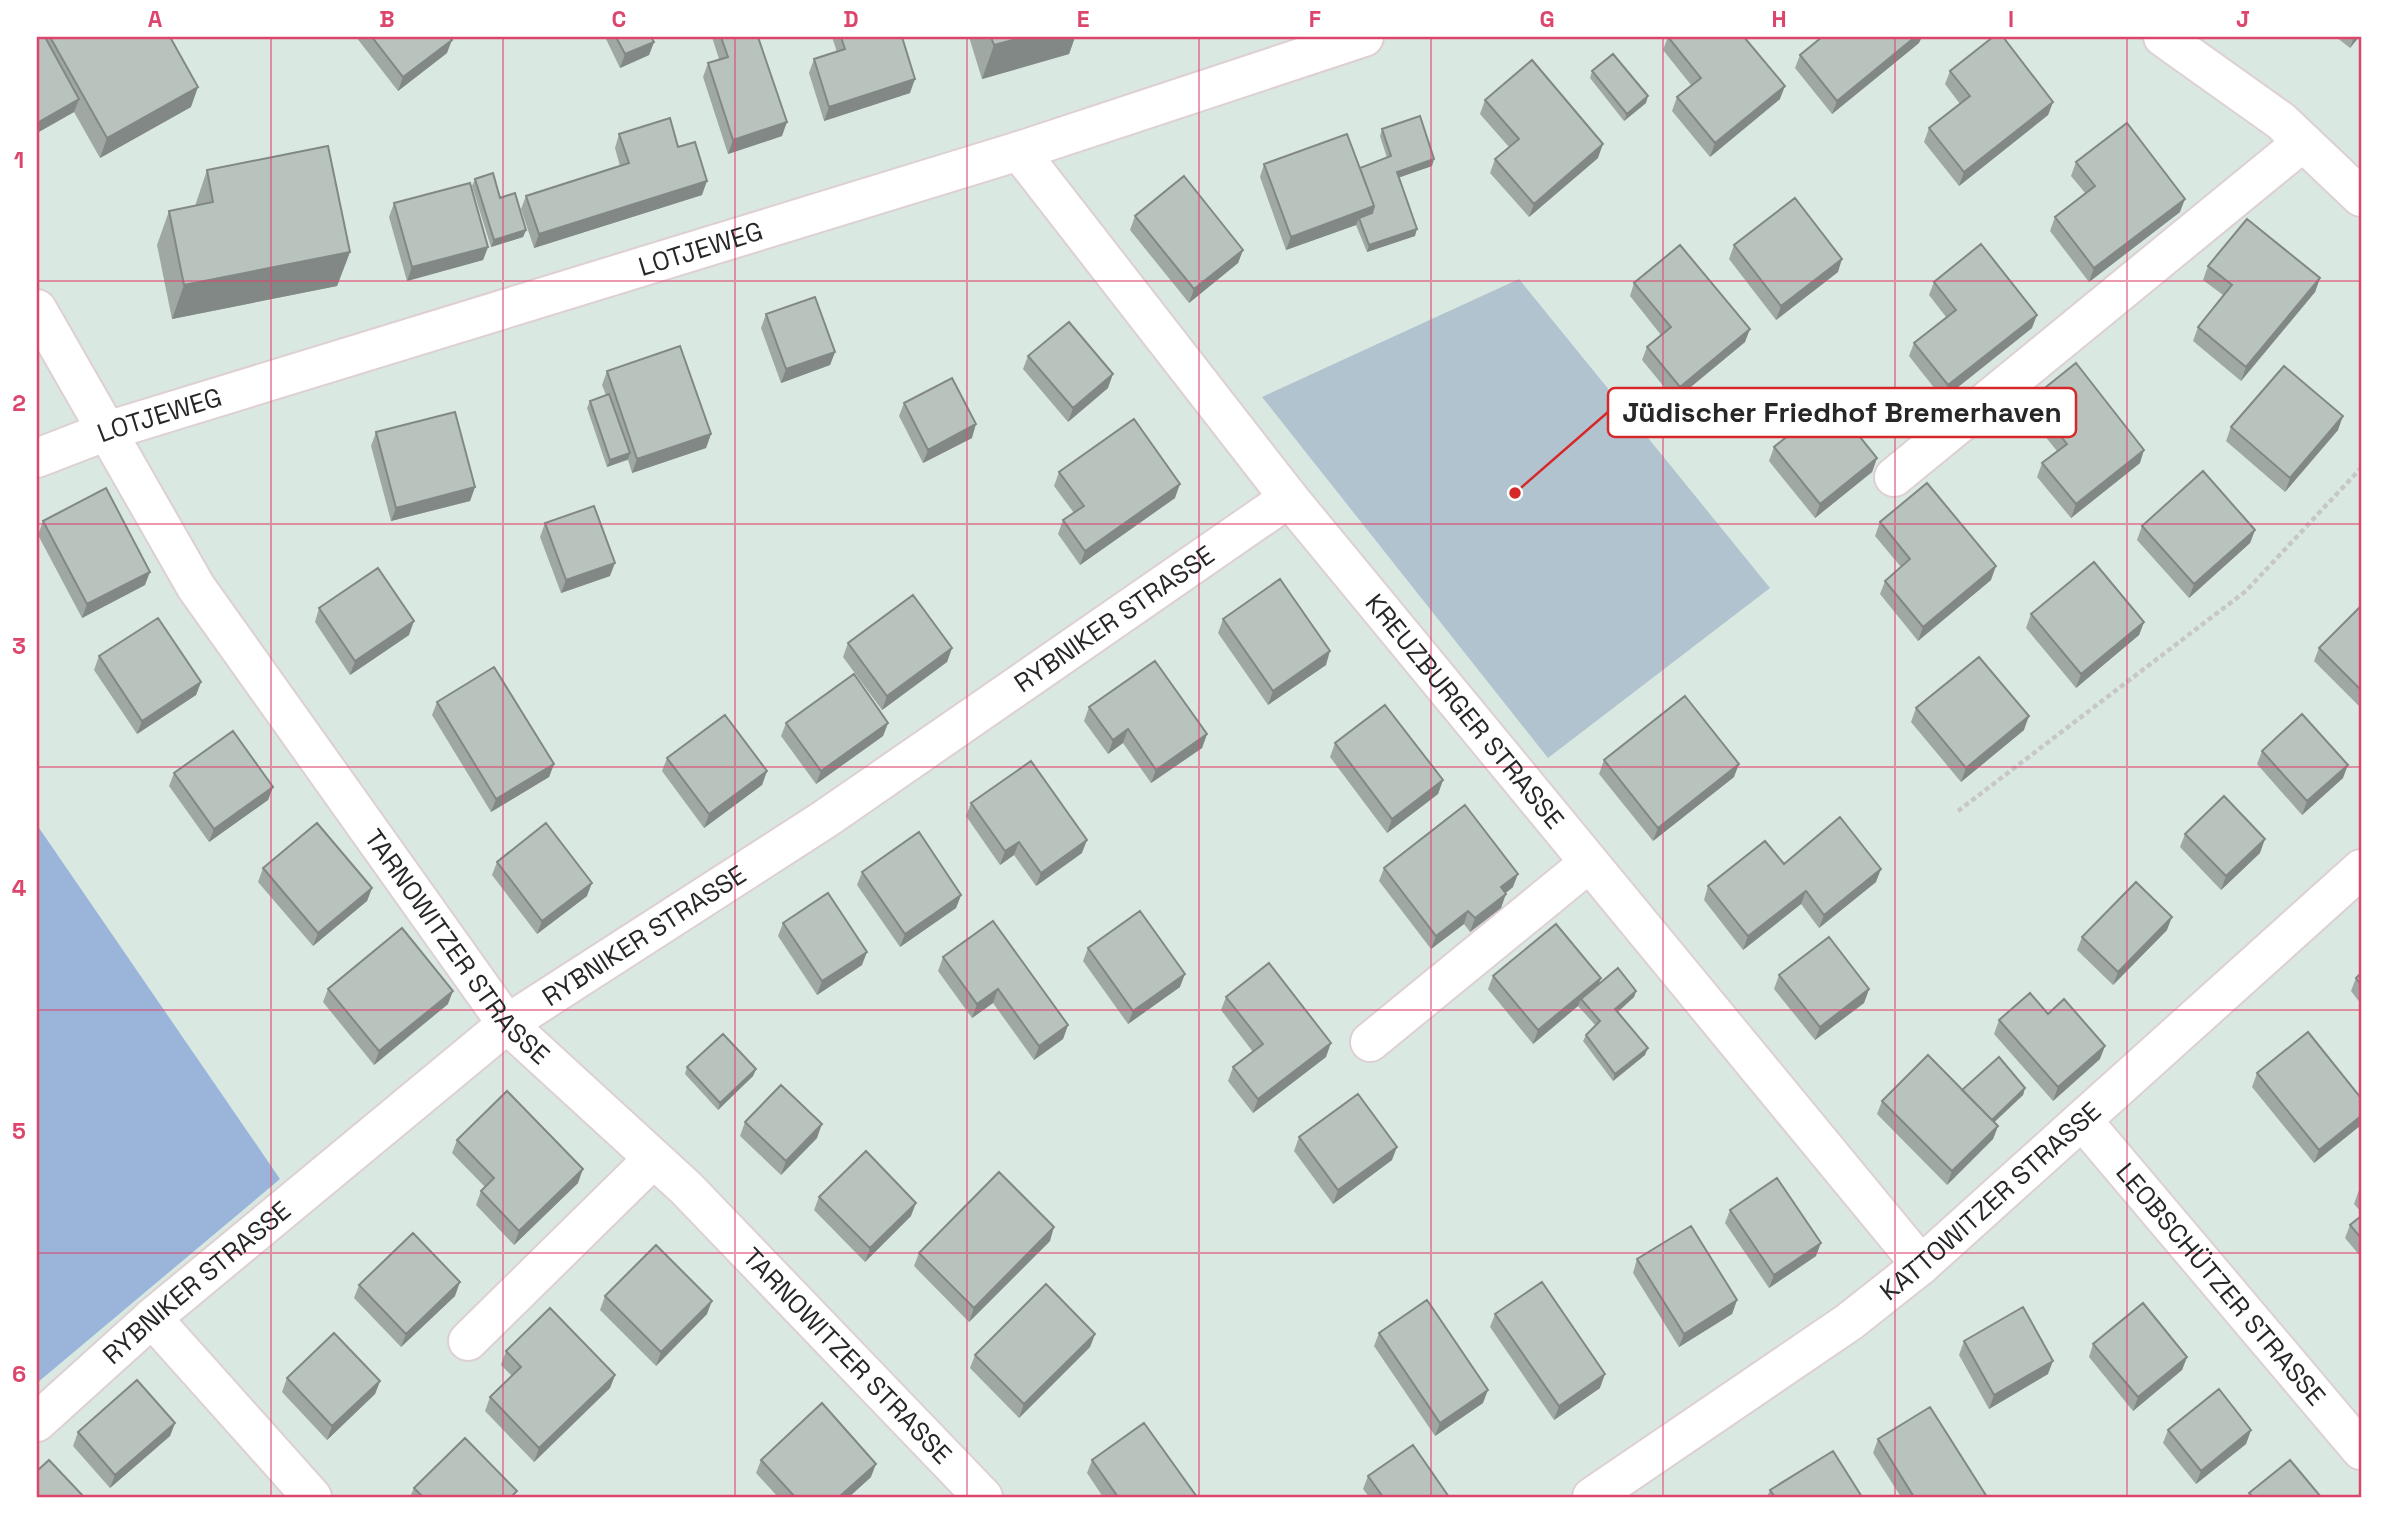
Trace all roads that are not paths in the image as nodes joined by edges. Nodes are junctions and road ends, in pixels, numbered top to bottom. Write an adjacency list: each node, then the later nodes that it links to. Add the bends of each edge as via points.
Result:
1 (1364, 37): 4 (street, LOTJEWEG)
2 (2163, 37): 3 (street, via 2281,121)
3 (2303, 142): 5 (street); 9 (street)
4 (1019, 151): 7 (street, LOTJEWEG); 10 (street, KREUZBURGER STRASSE)
5 (2361, 197)
6 (37, 309): 7 (street, TARNOWITZER STRASSE)
7 (107, 431): 8 (street, LOTJEWEG); 13 (street, TARNOWITZER STRASSE, via 196,587)
8 (37, 458)
9 (1894, 477)
10 (1289, 498): 11 (street, KREUZBURGER STRASSE); 13 (street, RYBNIKER STRASSE, via 825,819)
11 (1589, 863): 14 (street); 17 (street, KREUZBURGER STRASSE)
12 (2361, 869): 15 (street, KATTOWITZER STRASSE)
13 (507, 1024): 16 (street, TARNOWITZER STRASSE); 18 (street, RYBNIKER STRASSE)
14 (1370, 1042)
15 (2082, 1120): 17 (street, KATTOWITZER STRASSE); 21 (street, LEOBSCHÜTZER STRASSE)
16 (653, 1158): 19 (street); 23 (street, TARNOWITZER STRASSE)
17 (1921, 1265): 24 (street, KATTOWITZER STRASSE, via 1849,1322)
18 (152, 1318): 20 (street, RYBNIKER STRASSE); 22 (street)
19 (468, 1341)
20 (37, 1422)
21 (2361, 1450)
22 (312, 1497)
23 (983, 1497)
24 (1592, 1497)

